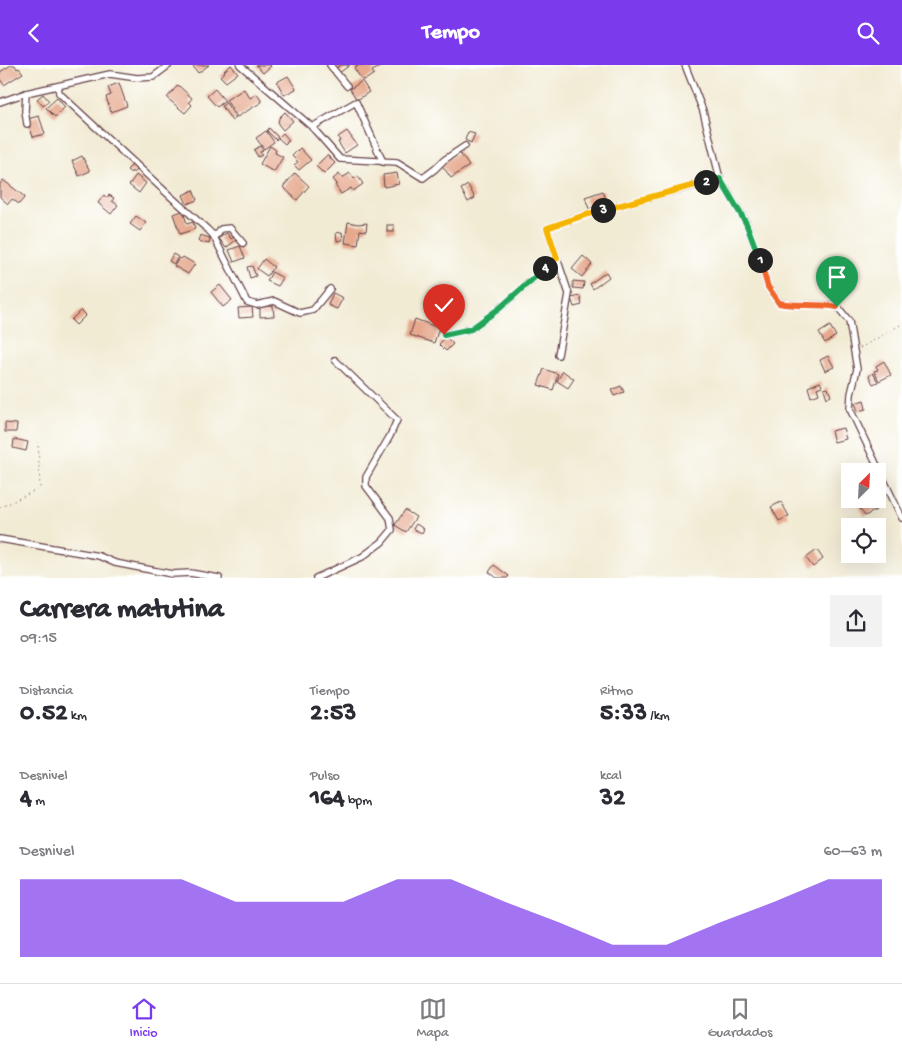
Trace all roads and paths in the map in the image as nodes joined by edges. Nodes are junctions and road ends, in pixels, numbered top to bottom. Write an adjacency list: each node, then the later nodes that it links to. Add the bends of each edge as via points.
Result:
1 (169, 65): 5 (street, via 153,77 110,74)
2 (240, 65): 10 (street)
3 (330, 65): 6 (street)
4 (685, 65): 13 (street, via 703,111)
5 (58, 86): 7 (street); 14 (street, via 59,93)
6 (347, 86)
7 (26, 93): 8 (street); 9 (street)
8 (0, 102)
9 (26, 124)
10 (312, 127): 12 (street, via 340,159); 12 (street, via 356,102)
11 (464, 146): 12 (street, via 423,178 397,163)
12 (383, 161)
13 (720, 179): 16 (street, via 547,228); 20 (street, via 746,223 768,287 779,303 837,307 849,321)
14 (213, 235): 15 (street, via 221,229 230,228); 17 (street, via 247,302 257,305 274,301 300,313 313,310)
15 (243, 243)
16 (557, 258): 19 (street, via 471,329); 21 (street, via 569,294)
17 (330, 289)
18 (902, 324): 20 (path)
19 (444, 335)
20 (855, 351): 25 (street, via 858,369 850,409)
21 (558, 355)
22 (335, 360): 28 (street, via 397,420 366,477 366,486 390,518 392,530 362,557)
23 (38, 442): 24 (path, via 40,488)
24 (0, 507)
25 (902, 518)
26 (0, 539): 27 (street, via 99,556 115,563 172,574 190,573)
27 (219, 578)
28 (316, 578)

